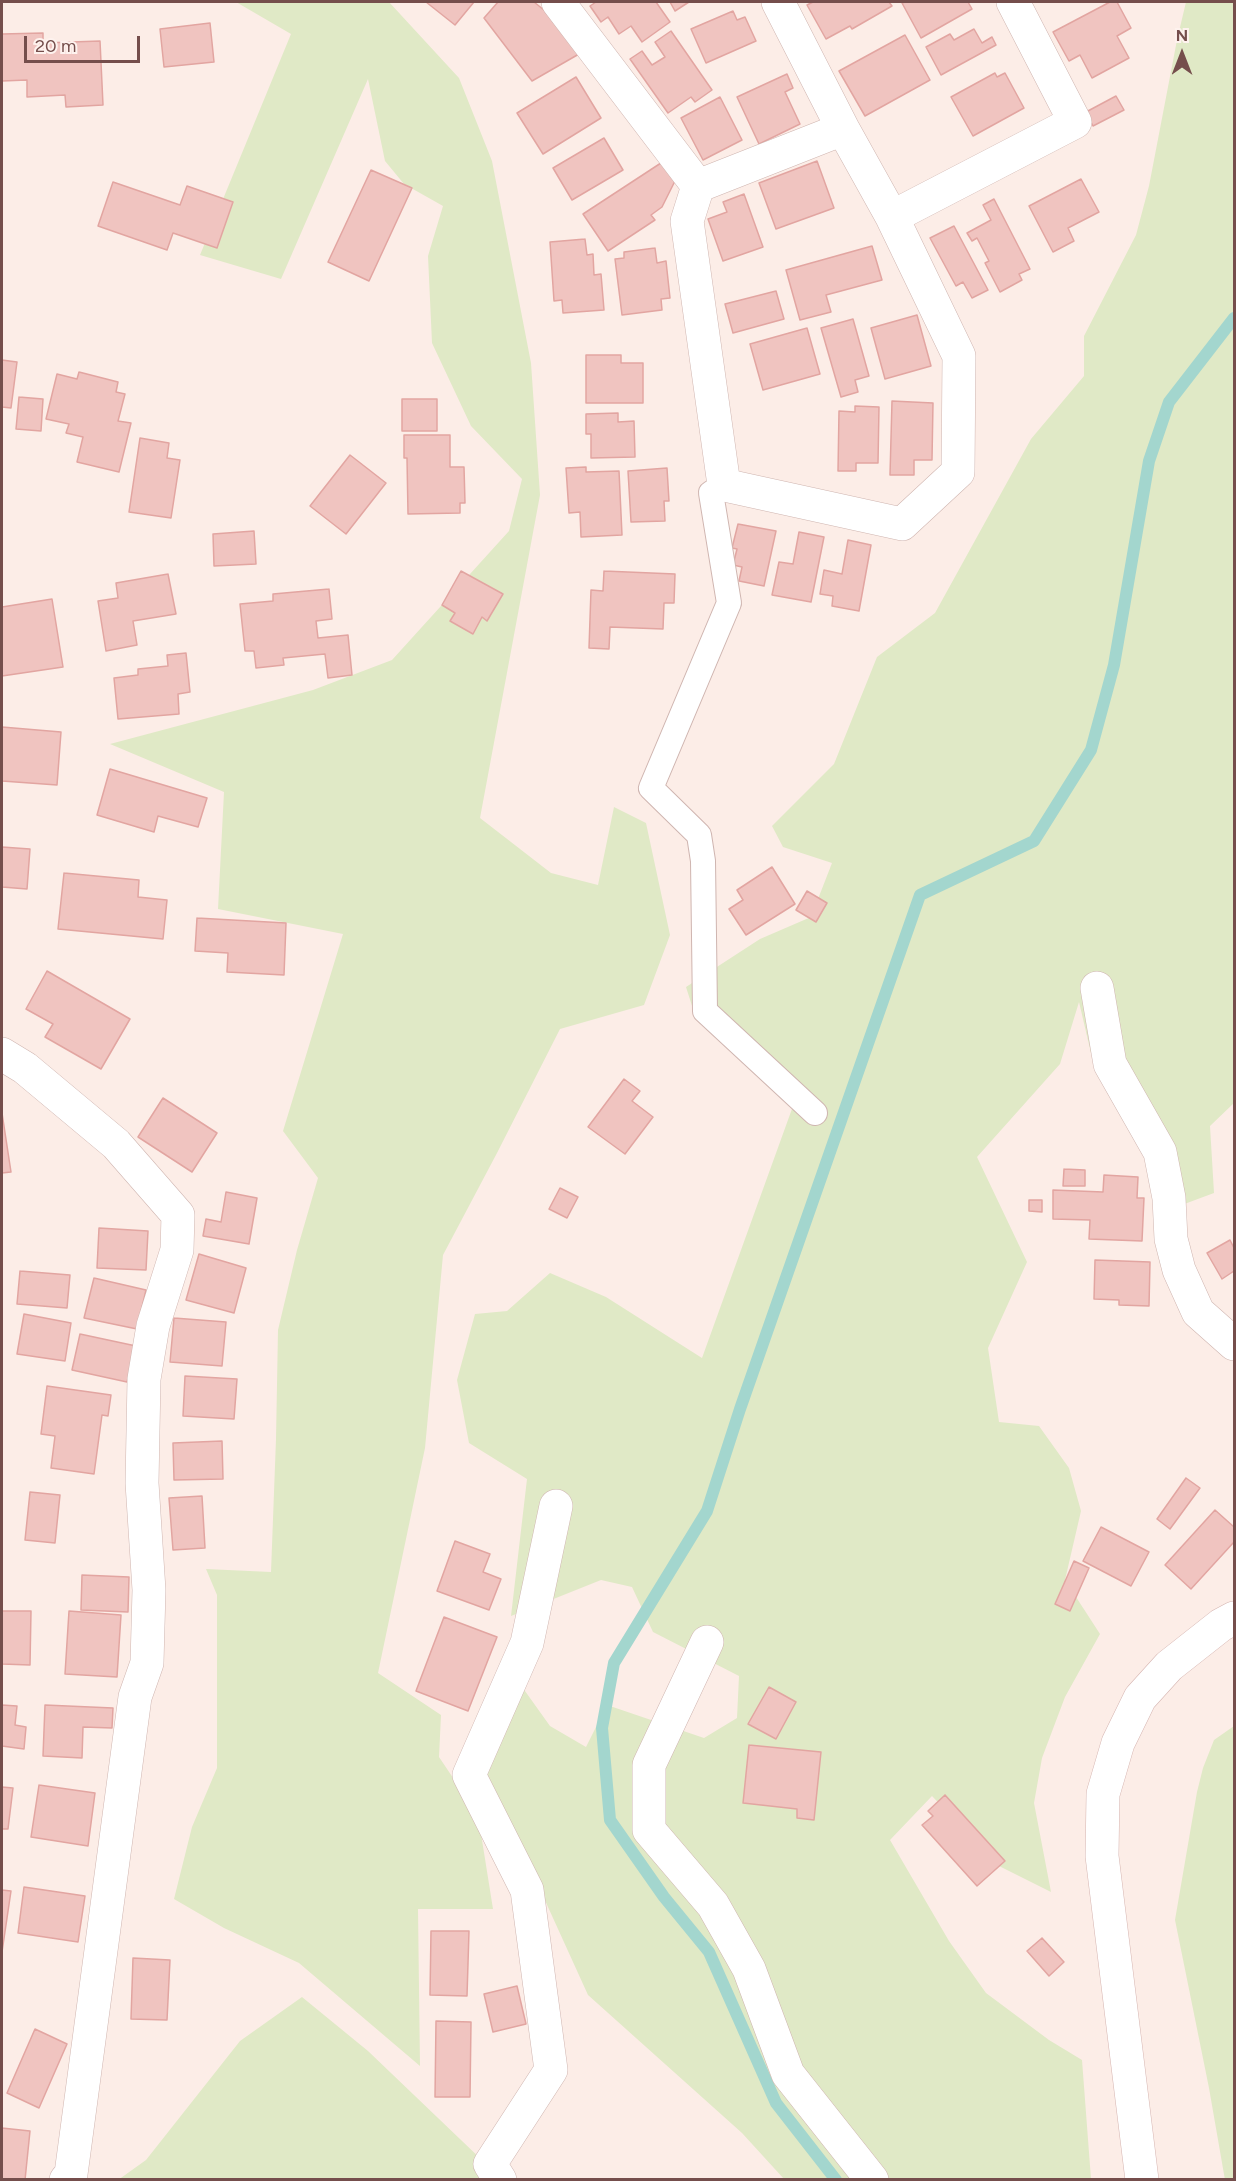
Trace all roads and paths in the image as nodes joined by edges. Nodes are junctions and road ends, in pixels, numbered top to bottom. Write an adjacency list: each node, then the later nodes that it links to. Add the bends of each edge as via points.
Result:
1 (558, 2): 5 (street)
2 (778, 2): 4 (street)
3 (1013, 2): 6 (street, via 1075,122)
4 (843, 129): 5 (street); 6 (street)
5 (698, 186): 7 (street, via 687,221)
6 (892, 217): 7 (street, via 959,356 958,472 902,524)
7 (724, 485): 10 (lane, via 711,493 729,603 651,788 699,835 703,861 705,1011)
8 (1097, 988): 11 (street, via 1110,1064 1160,1152 1179,1270 1198,1312)
9 (2, 1054): 15 (street, via 25,1068 116,1144 178,1215 177,1250 153,1326 144,1379 141,1483 149,1590 147,1663 135,1697 71,2174)
10 (815, 1113)
11 (1234, 1344)
12 (556, 1506): 16 (street, via 527,1643 469,1775 527,1890 551,2070 490,2164)
13 (1234, 1618): 18 (street, via 1169,1666 1140,1698 1118,1743 1103,1794 1102,1856)
14 (707, 1642): 17 (street, via 649,1765 649,1830 713,1905 749,1969 788,2074)
15 (66, 2180)
16 (500, 2180)
17 (872, 2180)
18 (1142, 2180)

